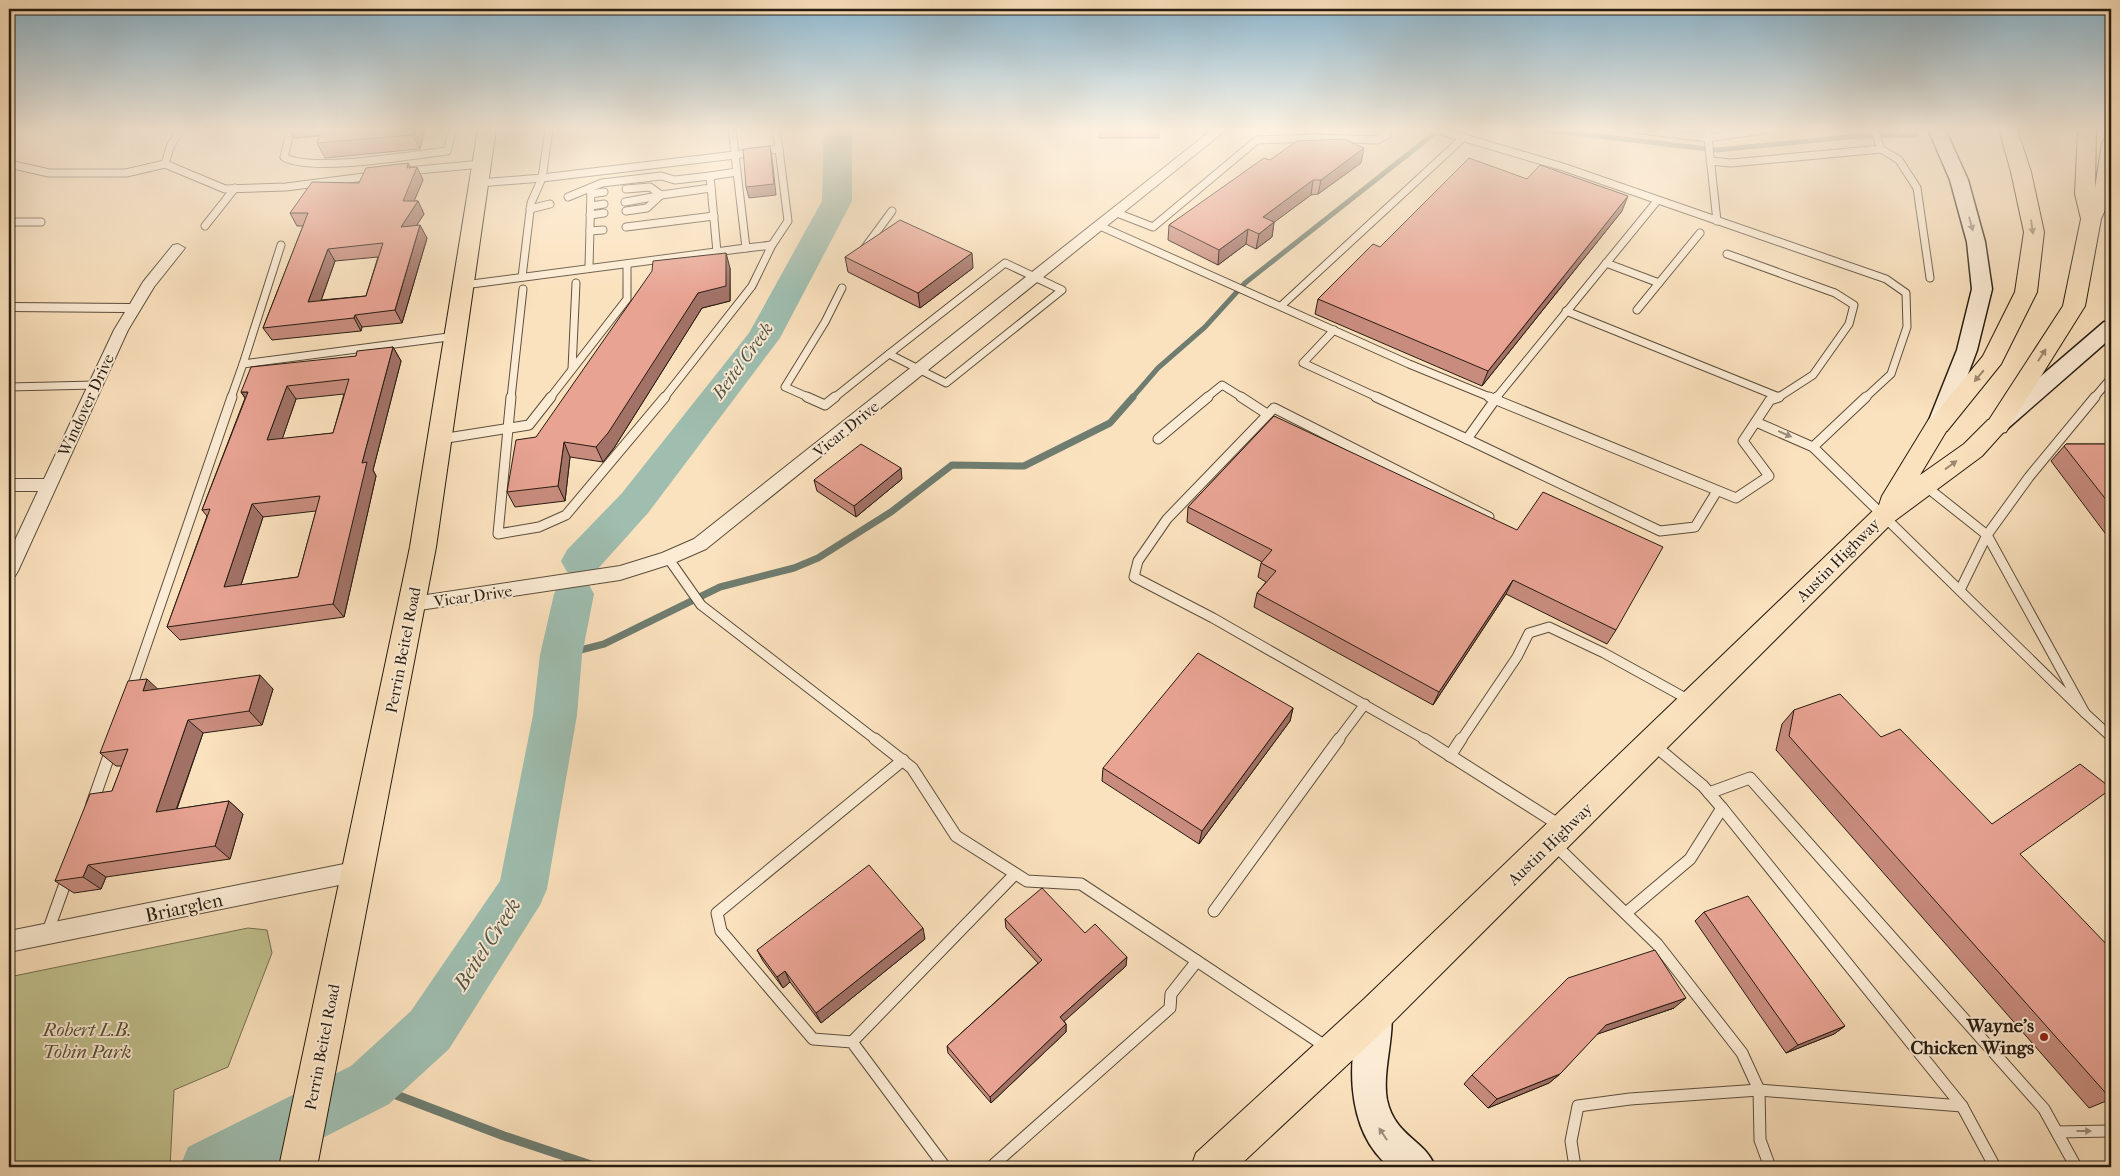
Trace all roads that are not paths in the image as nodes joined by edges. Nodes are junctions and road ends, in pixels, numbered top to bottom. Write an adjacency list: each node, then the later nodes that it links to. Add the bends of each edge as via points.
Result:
1 (213, 184): 19 (lane, via 225,189)
2 (303, 184): 19 (lane)
3 (479, 184): 56 (main road, Perrin Beitel Road)
4 (540, 184): 26 (lane)
5 (601, 184): 24 (lane)
6 (711, 184): 20 (lane)
7 (738, 184): 43 (lane)
8 (783, 184): 41 (lane, via 788,221)
9 (1153, 184): 28 (street, Vicar Drive)
10 (1204, 184): 28 (lane, via 1153,227)
11 (1413, 184): 59 (lane)
12 (1610, 184): 23 (lane)
13 (1713, 184): 31 (lane)
14 (1914, 184): 52 (lane)
15 (1961, 184): 78 (main road, Austin Highway, one-way to 78, via 1976,242 1982,289 1967,350)
16 (2024, 184): 78 (main road, one-way to 78, via 2034,232 2026,292 1993,359)
17 (2085, 184): 30 (main road)
18 (2106, 184): 30 (main road)
19 (235, 188): 34 (lane)
20 (711, 188): 21 (lane); 29 (lane)
21 (661, 195): 21 (lane, via 648,208 626,200)
22 (568, 197): 24 (lane)
23 (1657, 201): 31 (lane); 47 (lane)
24 (591, 202): 24 (lane, via 604,202); 38 (lane)
25 (550, 204): 26 (lane)
26 (530, 210): 50 (lane)
27 (892, 211): 46 (lane)
28 (1117, 213): 35 (street, Vicar Drive)
29 (714, 216): 36 (lane); 44 (lane)
30 (2091, 219): 79 (main road, one-way to 30, via 2074,306)
31 (1717, 221): 84 (lane, via 1886,279 1906,293 1907,328 1891,374)
32 (9, 222): 33 (lane)
33 (41, 222)
34 (205, 226)
35 (1100, 226): 51 (street, Vicar Drive); 54 (lane)
36 (626, 227)
37 (604, 230): 38 (lane)
38 (590, 231): 49 (lane)
39 (1700, 233): 55 (lane)
40 (281, 245): 68 (lane)
41 (772, 245): 43 (lane); 80 (lane, via 752,286 705,349 564,518 551,525 498,534)
42 (178, 248): 61 (street, Windover Drive)
43 (746, 248): 44 (lane)
44 (717, 252): 48 (lane)
45 (1727, 254): 74 (lane, via 1835,293 1854,305 1849,324 1813,374)
46 (858, 258)
47 (1606, 263): 55 (lane); 63 (lane)
48 (627, 264): 49 (lane); 69 (lane, via 627,299)
49 (589, 268): 50 (lane)
50 (522, 278): 56 (lane)
51 (1036, 278): 67 (lane, via 1005,263); 70 (street, Vicar Drive); 70 (lane, via 1062,290 946,383)
52 (1930, 278)
53 (576, 283): 69 (lane)
54 (1229, 283): 59 (lane)
55 (1659, 283): 62 (lane)
56 (464, 285): 66 (main road, Perrin Beitel Road)
57 (842, 288): 67 (lane, via 785,387 825,405)
58 (523, 289): 80 (lane)
59 (1281, 306): 65 (lane)
60 (9, 307): 61 (street)
61 (134, 308): 72 (street, Windover Drive, via 120,330)
62 (1637, 310)
63 (1566, 311): 74 (lane); 75 (lane)
64 (2111, 327): 79 (main road, Austin Highway)
65 (1334, 330): 75 (lane); 82 (lane, via 1302,363)
66 (456, 336): 68 (lane); 81 (main road, Perrin Beitel Road)
67 (889, 354): 70 (lane)
68 (243, 364): 96 (lane)
69 (572, 369): 80 (lane, via 529,425)
70 (921, 370): 92 (street, Vicar Drive, via 726,525 700,544)
71 (2111, 378): 91 (lane, via 2029,477)
72 (95, 386): 73 (lane); 86 (street, Windover Drive)
73 (9, 387)
74 (1779, 397): 77 (lane, via 1770,400)
75 (1495, 399): 82 (lane); 88 (lane)
76 (1267, 414): 83 (lane, via 1222,385); 90 (lane, via 1274,408); 98 (lane, via 1167,519 1138,561 1134,577)
77 (1756, 422): 84 (lane, one-way to 84); 88 (lane, via 1743,441 1769,476 1736,498)
78 (1938, 425): 89 (main road, Austin Highway)
79 (1997, 426): 87 (main road, Austin Highway, one-way to 79, via 1973,450)
80 (507, 429): 81 (lane)
81 (441, 439): 95 (main road, Perrin Beitel Road)
82 (1467, 439): 88 (lane, via 1660,531 1695,526)
83 (1158, 440)
84 (1813, 448): 89 (lane)
85 (9, 485): 86 (street)
86 (48, 485): 93 (street, Windover Drive)
87 (1924, 485): 89 (main road, Austin Highway); 91 (lane)
88 (1717, 492)
89 (1884, 515): 94 (lane); 97 (main road, Austin Highway)
90 (1489, 517)
91 (1987, 535): 94 (lane); 99 (lane)
92 (668, 558): 95 (street, Vicar Drive, via 597,578); 104 (lane, via 701,604)
93 (9, 571)
94 (1960, 590): 99 (lane)
95 (412, 604): 110 (main road, Perrin Beitel Road)
96 (128, 698)
97 (1694, 702): 101 (main road, Austin Highway); 103 (lane, via 1604,653 1549,628 1529,633 1517,657)
98 (1365, 704): 103 (lane); 112 (lane)
99 (2085, 713): 100 (lane)
100 (2111, 737)
101 (1652, 743): 105 (lane); 108 (main road, Austin Highway)
102 (112, 745): 107 (lane)
103 (1450, 756): 108 (lane)
104 (902, 760): 111 (lane, via 912,768 956,836); 118 (lane, via 717,913 721,931 813,1039)
105 (1709, 793): 106 (lane); 123 (lane, via 1750,778 2044,1109)
106 (1722, 808): 113 (lane, via 1690,858); 121 (lane)
107 (90, 810)
108 (1559, 836): 113 (lane); 117 (main road, Austin Highway)
109 (71, 866): 114 (lane)
110 (359, 871): 114 (street, Briarglen); 124 (main road, Perrin Beitel Road)
111 (1015, 874): 116 (lane, via 1027,881 1081,884); 118 (lane)
112 (1214, 911)
113 (1626, 913): 120 (lane, via 1657,944 1742,1053)
114 (46, 936): 115 (street, Briarglen)
115 (9, 942)
116 (1197, 961): 119 (lane); 126 (lane, via 1171,994 1170,1008)
117 (1377, 1012): 119 (main road, Austin Highway); 128 (main road, one-way to 117, via 1393,1148 1377,1124 1373,1111 1368,1088 1369,1056)
118 (852, 1042): 125 (lane)
119 (1333, 1051): 127 (main road, Austin Highway)
120 (1759, 1090): 121 (lane); 129 (lane, via 1578,1106 1571,1141); 130 (lane, via 1760,1140)
121 (1962, 1106): 131 (lane)
122 (2111, 1131): 123 (lane, one-way to 122)
123 (2057, 1132): 132 (lane)
124 (298, 1167)
125 (945, 1167)
126 (991, 1167)
127 (1210, 1167)
128 (1418, 1167)
129 (1575, 1167)
130 (1770, 1167)
131 (1994, 1167)
132 (2076, 1167)

